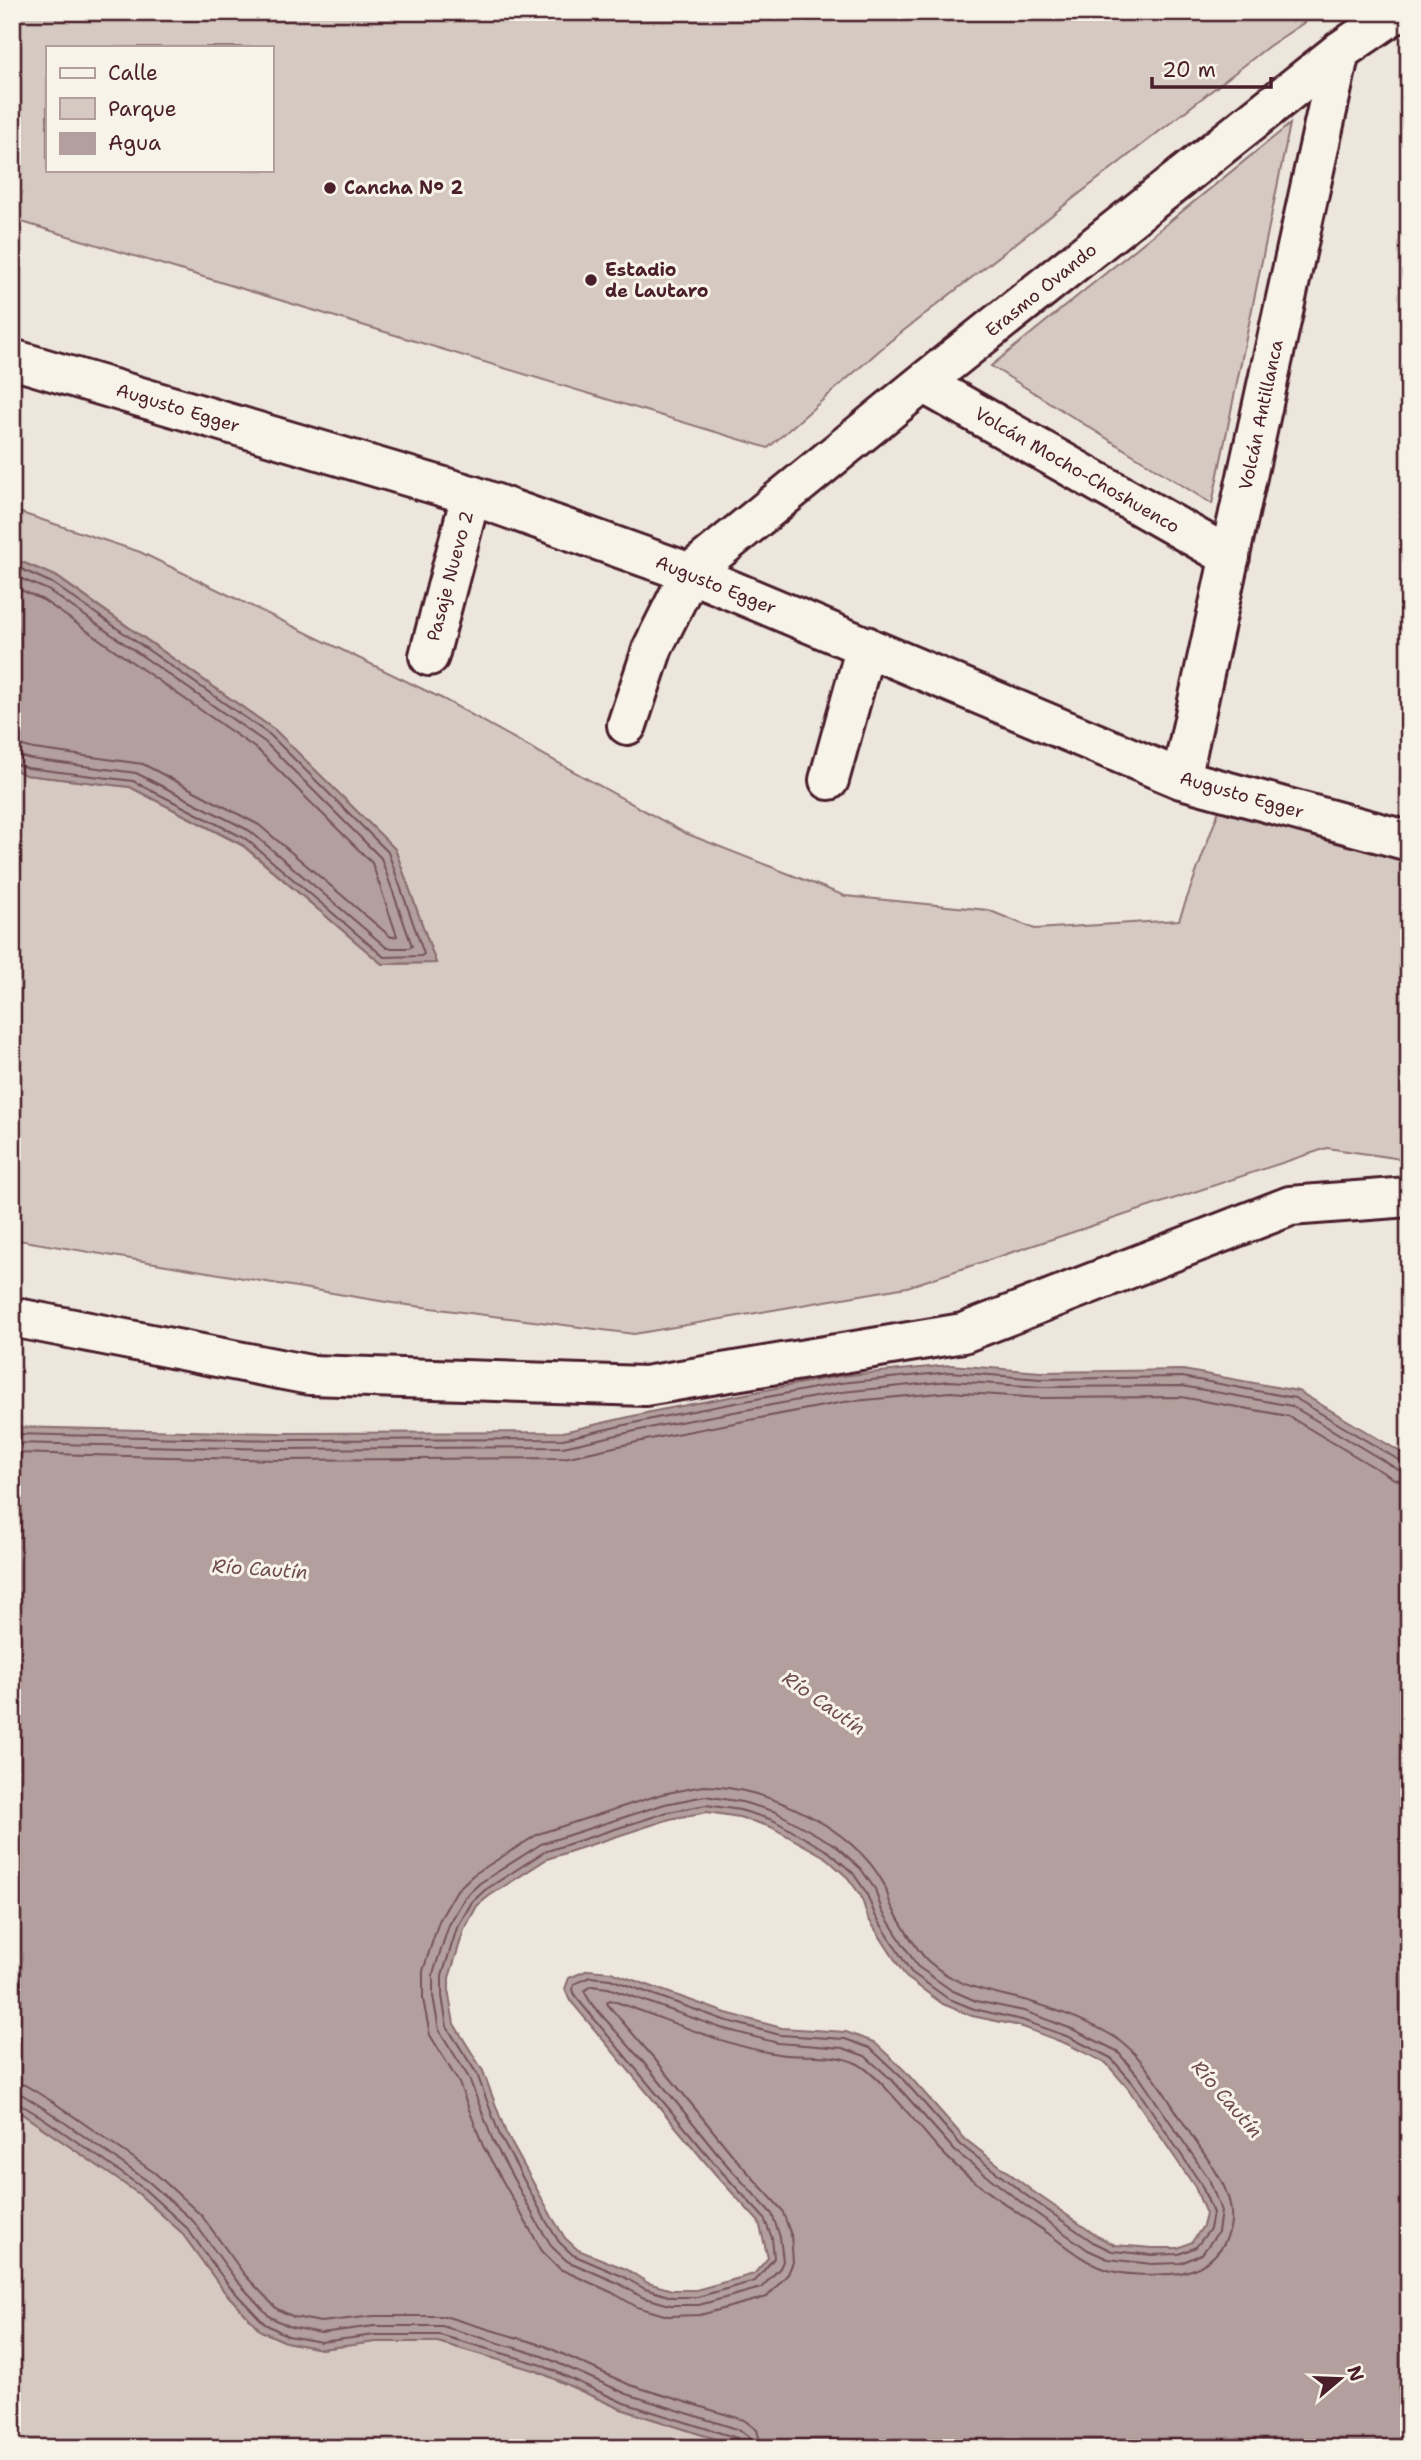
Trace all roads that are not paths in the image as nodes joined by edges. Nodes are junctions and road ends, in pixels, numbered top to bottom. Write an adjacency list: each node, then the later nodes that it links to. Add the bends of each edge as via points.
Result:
1 (1397, 12): 2 (street, Erasmo Ovando)
2 (1340, 51): 4 (street, Erasmo Ovando); 6 (street, Volcán Antillanca)
3 (12, 359): 5 (street, Augusto Egger)
4 (923, 383): 6 (street, Volcán Mocho-Choshuenco); 7 (street, Erasmo Ovando)
5 (471, 495): 7 (street, Augusto Egger); 9 (street, Pasaje Nuevo 2)
6 (1230, 557): 11 (street, Volcán Antillanca)
7 (690, 573): 8 (street, Augusto Egger); 10 (street, via 653,647)
8 (866, 646): 11 (street, Augusto Egger); 12 (street)
9 (429, 656)
10 (627, 725)
11 (1181, 779): 13 (street, Augusto Egger)
12 (829, 780)
13 (1407, 832)
14 (1409, 1197): 15 (street, via 1290,1206 963,1333 645,1386 310,1375)
15 (12, 1317)

